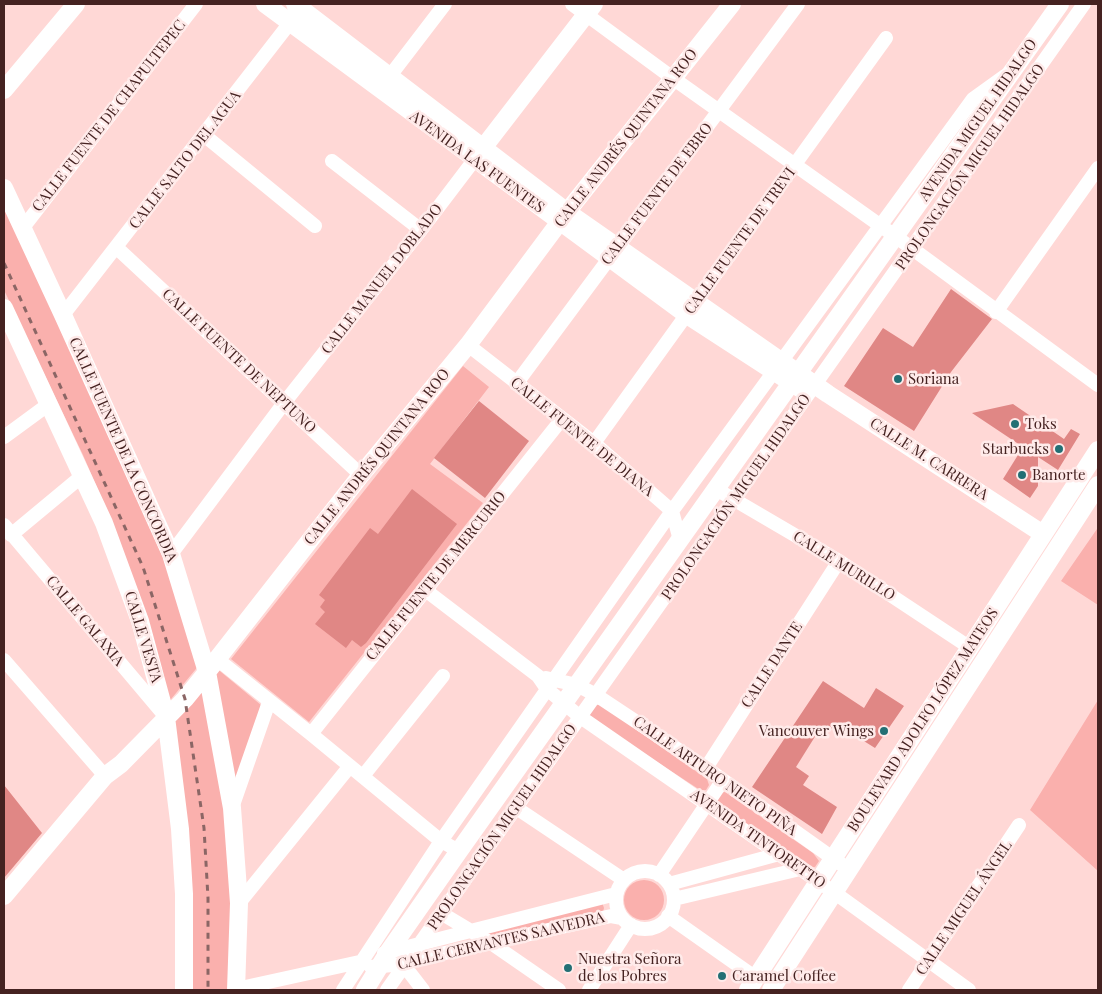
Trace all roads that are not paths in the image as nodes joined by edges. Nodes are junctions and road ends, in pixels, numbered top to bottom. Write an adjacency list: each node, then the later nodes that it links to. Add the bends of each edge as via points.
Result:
1 (76, 4): 15 (main road)
2 (196, 4): 26 (street, CALLE FUENTE DE CHAPULTEPEC)
3 (265, 4): 10 (main road, AVENIDA LAS FUENTES)
4 (445, 4): 14 (street)
5 (732, 4): 13 (main road, CALLE ANDRÉS QUINTANA ROO)
6 (798, 4): 16 (street, CALLE FUENTE DE EBRO)
7 (1060, 4): 12 (main road, AVENIDA MIGUEL HIDALGO)
8 (1084, 4): 30 (street, PROLONGACIÓN MIGUEL HIDALGO)
9 (584, 7): 13 (street); 18 (main road, CALLE MANUEL DOBLADO)
10 (298, 10): 14 (main road, AVENIDA LAS FUENTES); 17 (street, CALLE SALTO DEL AGUA)
11 (886, 38): 20 (street, CALLE FUENTE DE TREVI)
12 (1012, 72): 25 (street, via 973,99); 28 (main road, AVENIDA MIGUEL HIDALGO)
13 (674, 79): 16 (street); 23 (main road, CALLE ANDRÉS QUINTANA ROO)
14 (385, 83): 18 (main road, AVENIDA LAS FUENTES)
15 (4, 90)
16 (720, 111): 20 (street); 31 (street, CALLE FUENTE DE EBRO)
17 (204, 135): 24 (street); 29 (street, CALLE SALTO DEL AGUA)
18 (478, 154): 23 (main road, AVENIDA LAS FUENTES); 27 (street, CALLE MANUEL DOBLADO)
19 (332, 161): 27 (street)
20 (795, 165): 25 (street); 32 (street, CALLE FUENTE DE TREVI)
21 (1098, 168): 33 (street)
22 (4, 188): 26 (main road, CALLE FUENTE DE LA CONCORDIA)
23 (563, 217): 31 (main road, AVENIDA LAS FUENTES); 36 (main road, CALLE ANDRÉS QUINTANA ROO)
24 (315, 226)
25 (880, 226): 28 (street); 37 (street)
26 (22, 229): 34 (main road, CALLE FUENTE DE LA CONCORDIA)
27 (421, 230): 42 (street, CALLE MANUEL DOBLADO)
28 (895, 236): 30 (street); 38 (main road, PROLONGACIÓN MIGUEL HIDALGO)
29 (116, 248): 34 (street, CALLE SALTO DEL AGUA); 42 (street, CALLE FUENTE DE NEPTUNO)
30 (912, 250): 33 (street); 41 (street, PROLONGACIÓN MIGUEL HIDALGO)
31 (613, 253): 32 (main road, AVENIDA LAS FUENTES); 39 (street, CALLE FUENTE DE EBRO)
32 (691, 309): 37 (main road, AVENIDA LAS FUENTES); 46 (street, CALLE FUENTE DE TREVI)
33 (996, 312): 40 (street)
34 (63, 315): 58 (main road, CALLE FUENTE DE LA CONCORDIA)
35 (6, 320): 43 (main road, CALLE VESTA)
36 (468, 345): 39 (street, CALLE FUENTE DE DIANA); 48 (main road, CALLE ANDRÉS QUINTANA ROO)
37 (777, 367): 38 (main road, AVENIDA LAS FUENTES); 53 (street)
38 (795, 378): 41 (main road, CALLE M. CARRERA); 51 (main road, PROLONGACIÓN MIGUEL HIDALGO)
39 (516, 384): 44 (street, CALLE FUENTE DE DIANA)
40 (1098, 385)
41 (813, 389): 52 (street, PROLONGACIÓN MIGUEL HIDALGO); 55 (main road, CALLE M. CARRERA)
42 (284, 403): 48 (street, CALLE FUENTE DE NEPTUNO); 58 (street, CALLE MANUEL DOBLADO)
43 (49, 404): 45 (street); 49 (main road, CALLE VESTA)
44 (562, 419): 46 (street, CALLE FUENTE DE DIANA); 60 (street, CALLE FUENTE DE MERCURIO)
45 (4, 437)
46 (594, 443): 53 (street, CALLE FUENTE DE DIANA)
47 (1098, 450): 55 (main road, BOULEVARD ADOLFO LÓPEZ MATEOS)
48 (361, 475): 63 (main road, CALLE ANDRÉS QUINTANA ROO)
49 (82, 476): 54 (street); 71 (main road, CALLE VESTA, via 104,522 140,621)
50 (1098, 486): 57 (main road, BOULEVARD ADOLFO LÓPEZ MATEOS)
51 (716, 489): 52 (street, CALLE MURILLO); 56 (main road, PROLONGACIÓN MIGUEL HIDALGO)
52 (734, 500): 59 (street, CALLE MURILLO); 67 (street, PROLONGACIÓN MIGUEL HIDALGO)
53 (672, 511): 56 (street); 65 (street)
54 (8, 530): 71 (street, CALLE GALAXIA)
55 (1043, 534): 57 (street, CALLE M. CARRERA); 61 (main road, BOULEVARD ADOLFO LÓPEZ MATEOS)
56 (680, 540): 66 (main road, PROLONGACIÓN MIGUEL HIDALGO)
57 (1059, 545): 87 (main road, BOULEVARD ADOLFO LÓPEZ MATEOS)
58 (171, 554): 63 (main road, CALLE FUENTE DE LA CONCORDIA)
59 (839, 561): 61 (street, CALLE MURILLO); 74 (street, CALLE DANTE)
60 (424, 589): 65 (street); 72 (street, CALLE FUENTE DE MERCURIO)
61 (969, 647): 85 (main road, BOULEVARD ADOLFO LÓPEZ MATEOS)
62 (5, 666): 75 (street)
63 (212, 666): 68 (street); 71 (main road, CALLE ANDRÉS QUINTANA ROO); 80 (main road, CALLE FUENTE DE LA CONCORDIA)
64 (443, 676): 76 (street)
65 (550, 684): 66 (street); 69 (street, AVENIDA TINTORETTO); 82 (street)
66 (578, 685): 67 (street, CALLE ARTURO NIETO PIÑA); 69 (main road, PROLONGACIÓN MIGUEL HIDALGO)
67 (596, 695): 70 (street, PROLONGACIÓN MIGUEL HIDALGO); 74 (street, CALLE ARTURO NIETO PIÑA)
68 (269, 702): 72 (street); 80 (street)
69 (564, 703): 70 (street, AVENIDA TINTORETTO); 83 (main road, PROLONGACIÓN MIGUEL HIDALGO)
70 (579, 716): 78 (street, AVENIDA TINTORETTO); 79 (street, PROLONGACIÓN MIGUEL HIDALGO)
71 (166, 717): 75 (main road, CALLE ANDRÉS QUINTANA ROO); 108 (main road, CALLE VESTA, via 180,829)
72 (311, 734): 73 (street)
73 (350, 766): 76 (street); 95 (street)
74 (706, 768): 77 (street, CALLE ARTURO NIETO PIÑA)
75 (105, 776): 93 (main road, CALLE ANDRÉS QUINTANA ROO)
76 (363, 776): 82 (street)
77 (723, 780): 78 (street); 85 (street, CALLE ARTURO NIETO PIÑA)
78 (708, 804): 84 (street, AVENIDA TINTORETTO); 88 (street)
79 (514, 807): 89 (street); 96 (street, PROLONGACIÓN MIGUEL HIDALGO)
80 (232, 808): 95 (main road, CALLE FUENTE DE LA CONCORDIA)
81 (1019, 825): 103 (street, CALLE MIGUEL ÁNGEL)
82 (441, 841): 83 (street); 104 (street)
83 (459, 851): 102 (main road, PROLONGACIÓN MIGUEL HIDALGO)
84 (779, 854): 86 (street, AVENIDA TINTORETTO); 88 (street)
85 (833, 858): 87 (street, CALLE ARTURO NIETO PIÑA); 90 (main road, BOULEVARD ADOLFO LÓPEZ MATEOS)
86 (800, 869): 90 (street, AVENIDA TINTORETTO); 94 (street)
87 (850, 870): 91 (main road, BOULEVARD ADOLFO LÓPEZ MATEOS)
88 (664, 879): 89 (street, via 644,870 634,872); 94 (street)
89 (624, 880): 92 (street)
90 (818, 882): 91 (street, AVENIDA TINTORETTO); 107 (main road, BOULEVARD ADOLFO LÓPEZ MATEOS)
91 (835, 893): 103 (street, AVENIDA TINTORETTO); 116 (main road, BOULEVARD ADOLFO LÓPEZ MATEOS)
92 (616, 894): 98 (street, via 616,904); 99 (street, CALLE CERVANTES SAAVEDRA)
93 (4, 896)
94 (674, 899): 97 (street)
95 (239, 903): 109 (main road, CALLE FUENTE DE LA CONCORDIA)
96 (442, 913): 99 (street); 101 (street, PROLONGACIÓN MIGUEL HIDALGO)
97 (668, 916): 98 (street, via 651,928 640,929); 107 (street)
98 (626, 922): 100 (street, CALLE CERVANTES SAAVEDRA, via 611,916); 115 (street)
99 (471, 931): 100 (street); 101 (street, CALLE CERVANTES SAAVEDRA)
100 (491, 943): 105 (street, CALLE CERVANTES SAAVEDRA); 114 (street)
101 (420, 945): 102 (street, CALLE CERVANTES SAAVEDRA); 105 (street, PROLONGACIÓN MIGUEL HIDALGO)
102 (389, 951): 104 (street, CALLE CERVANTES SAAVEDRA); 106 (main road, PROLONGACIÓN MIGUEL HIDALGO)
103 (928, 961): 117 (street, CALLE MIGUEL ÁNGEL); 118 (street, AVENIDA TINTORETTO)
104 (359, 964): 106 (street, CALLE CERVANTES SAAVEDRA); 109 (street); 110 (street)
105 (403, 964): 106 (street, CALLE CERVANTES SAAVEDRA); 112 (street, PROLONGACIÓN MIGUEL HIDALGO); 113 (street)
106 (380, 967): 111 (main road, PROLONGACIÓN MIGUEL HIDALGO)
107 (752, 984)
108 (184, 990)
109 (236, 990)
110 (343, 990)
111 (365, 990)
112 (387, 990)
113 (424, 990)
114 (559, 990)
115 (589, 990)
116 (772, 990)
117 (909, 990)
118 (969, 990)

